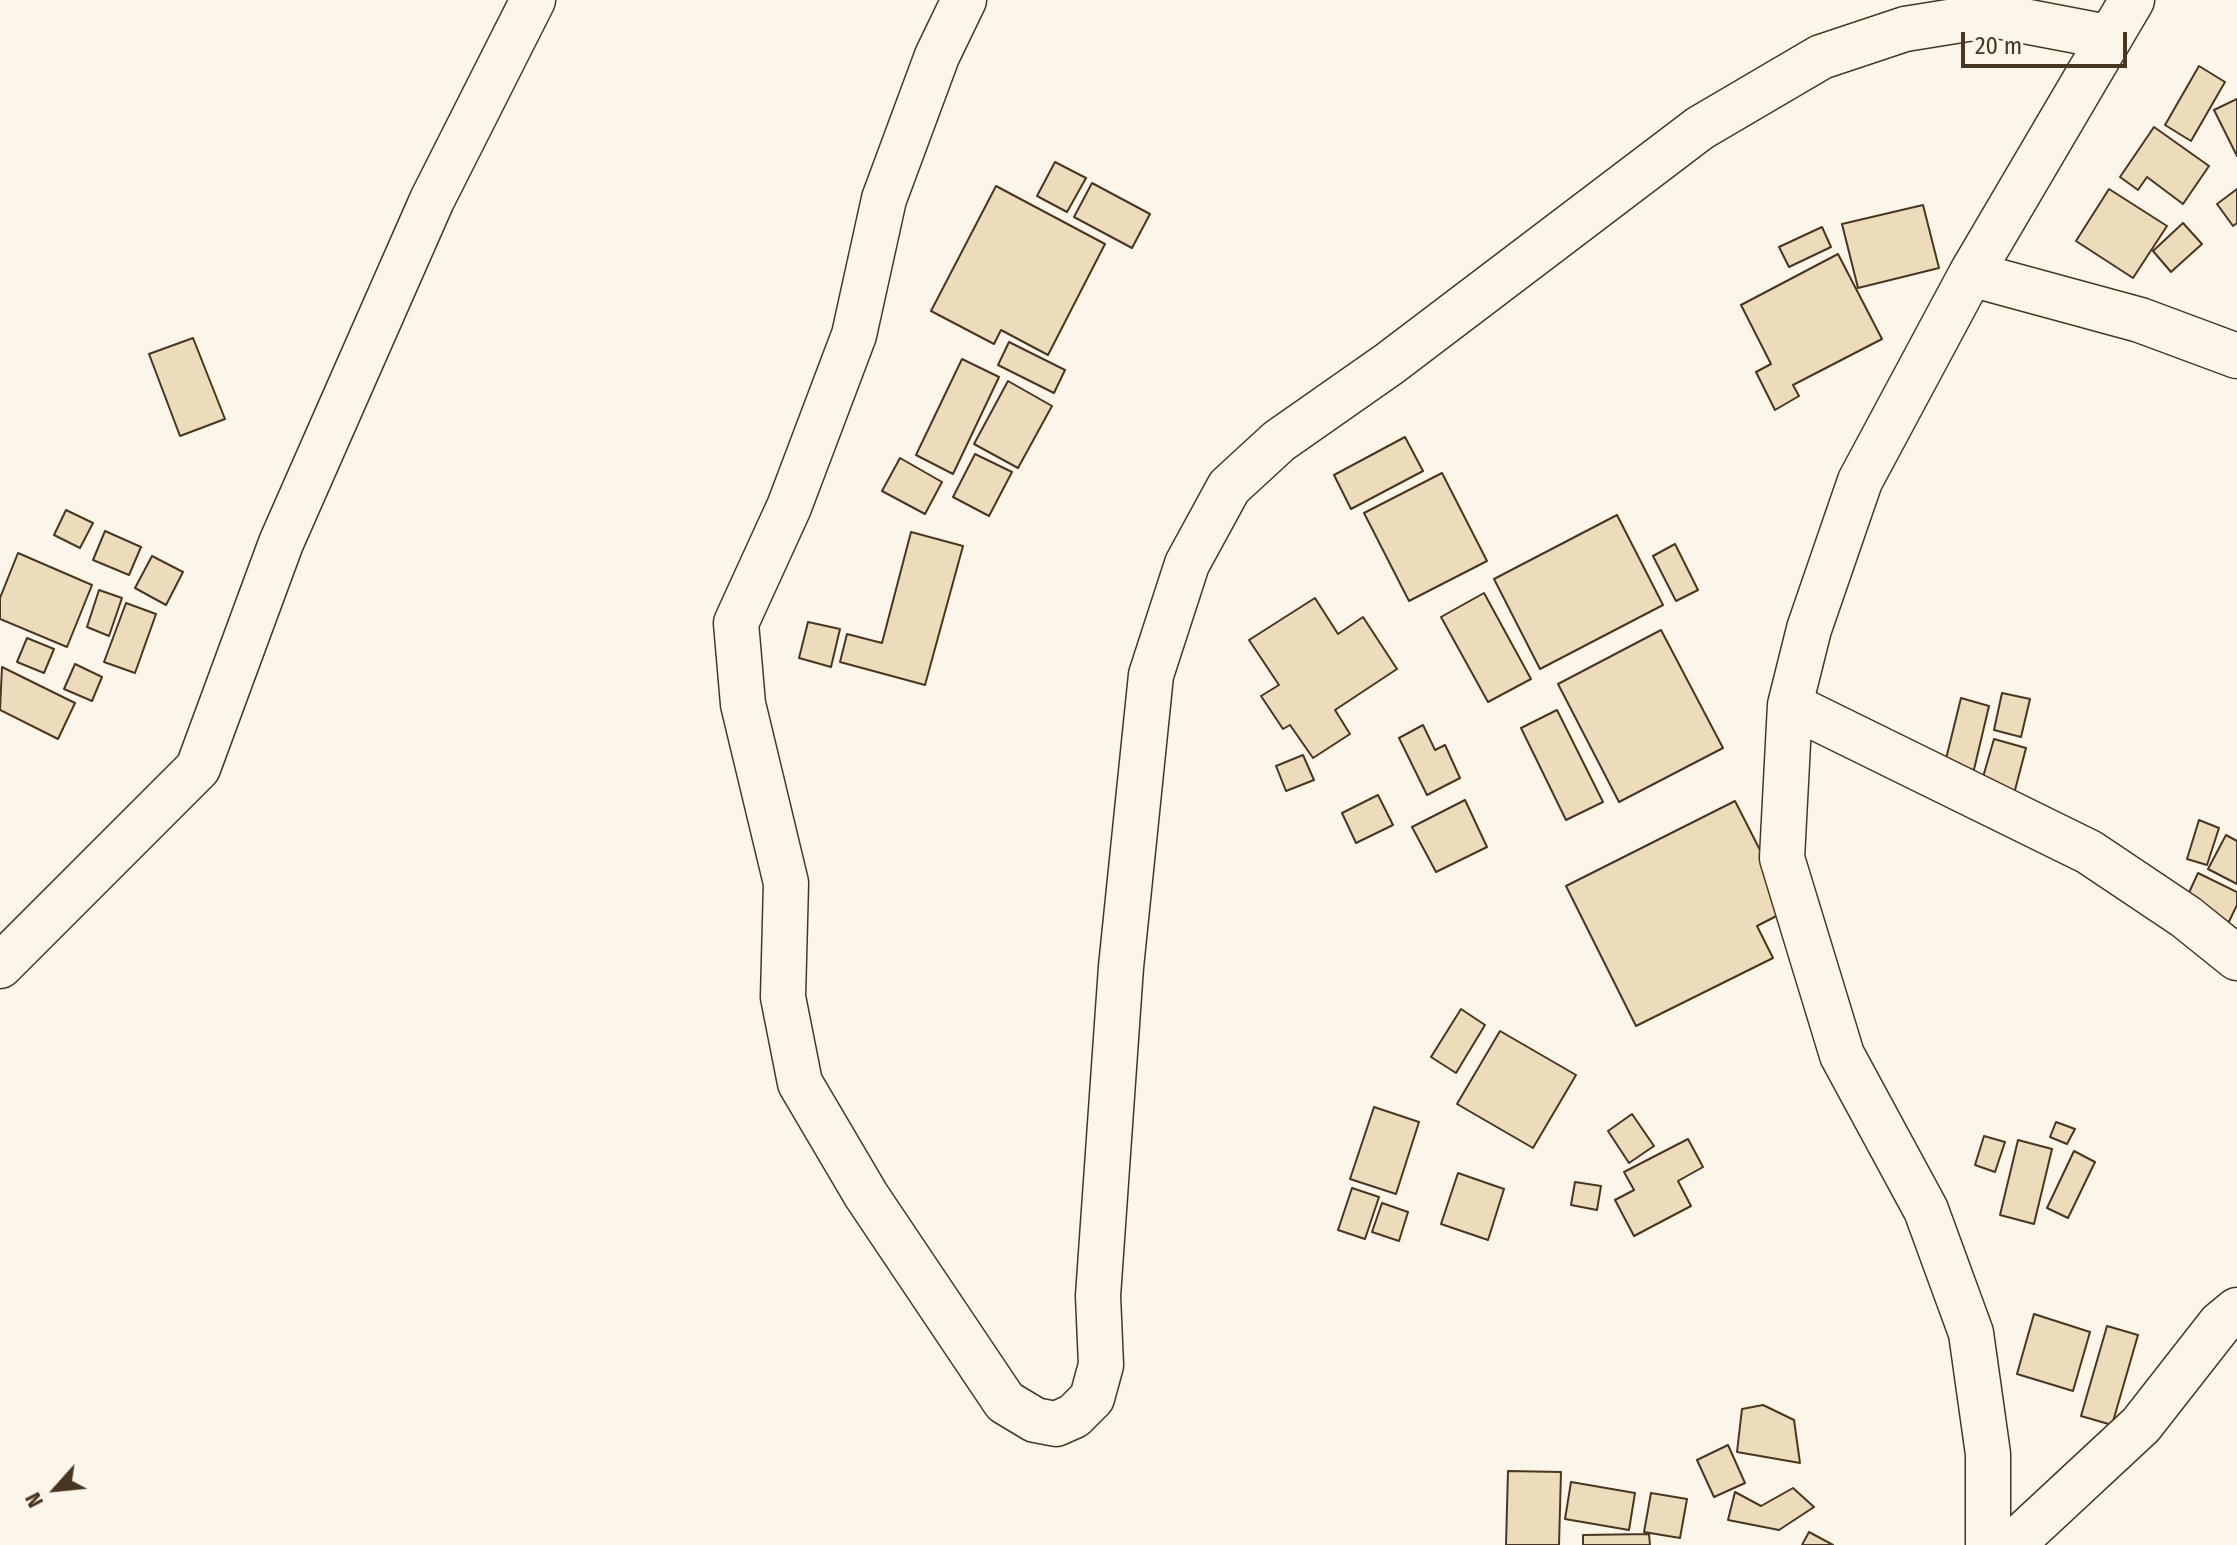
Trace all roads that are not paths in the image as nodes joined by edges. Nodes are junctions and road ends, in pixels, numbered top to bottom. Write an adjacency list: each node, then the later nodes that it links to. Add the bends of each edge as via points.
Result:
1 (533, 0): 9 (street, via 432,200 281,543 198,768)
2 (964, 0): 4 (street, via 937,56 884,199 854,335 839,378 736,623 743,704 786,883 783,997 800,1083 866,1195 1005,1402 1035,1420 1056,1424 1074,1416 1092,1398 1101,1365 1098,1296 1121,967 1151,675 1187,564 1229,487 1279,441 1700,128 1821,57 1905,29 1992,15)
3 (2132, 0): 4 (street)
4 (2108, 37): 5 (street)
5 (1971, 274): 6 (street, via 2140,320); 7 (street, via 1860,481 1809,629)
6 (2237, 356)
7 (1790, 705): 8 (street, via 2089,852); 11 (street, via 1782,858 1842,1055 1926,1210 1971,1333 1988,1454)
8 (2237, 958)
9 (0, 966)
10 (2237, 1310): 12 (street, via 2220,1324 2141,1425)
11 (1988, 1545)
12 (2012, 1545)

